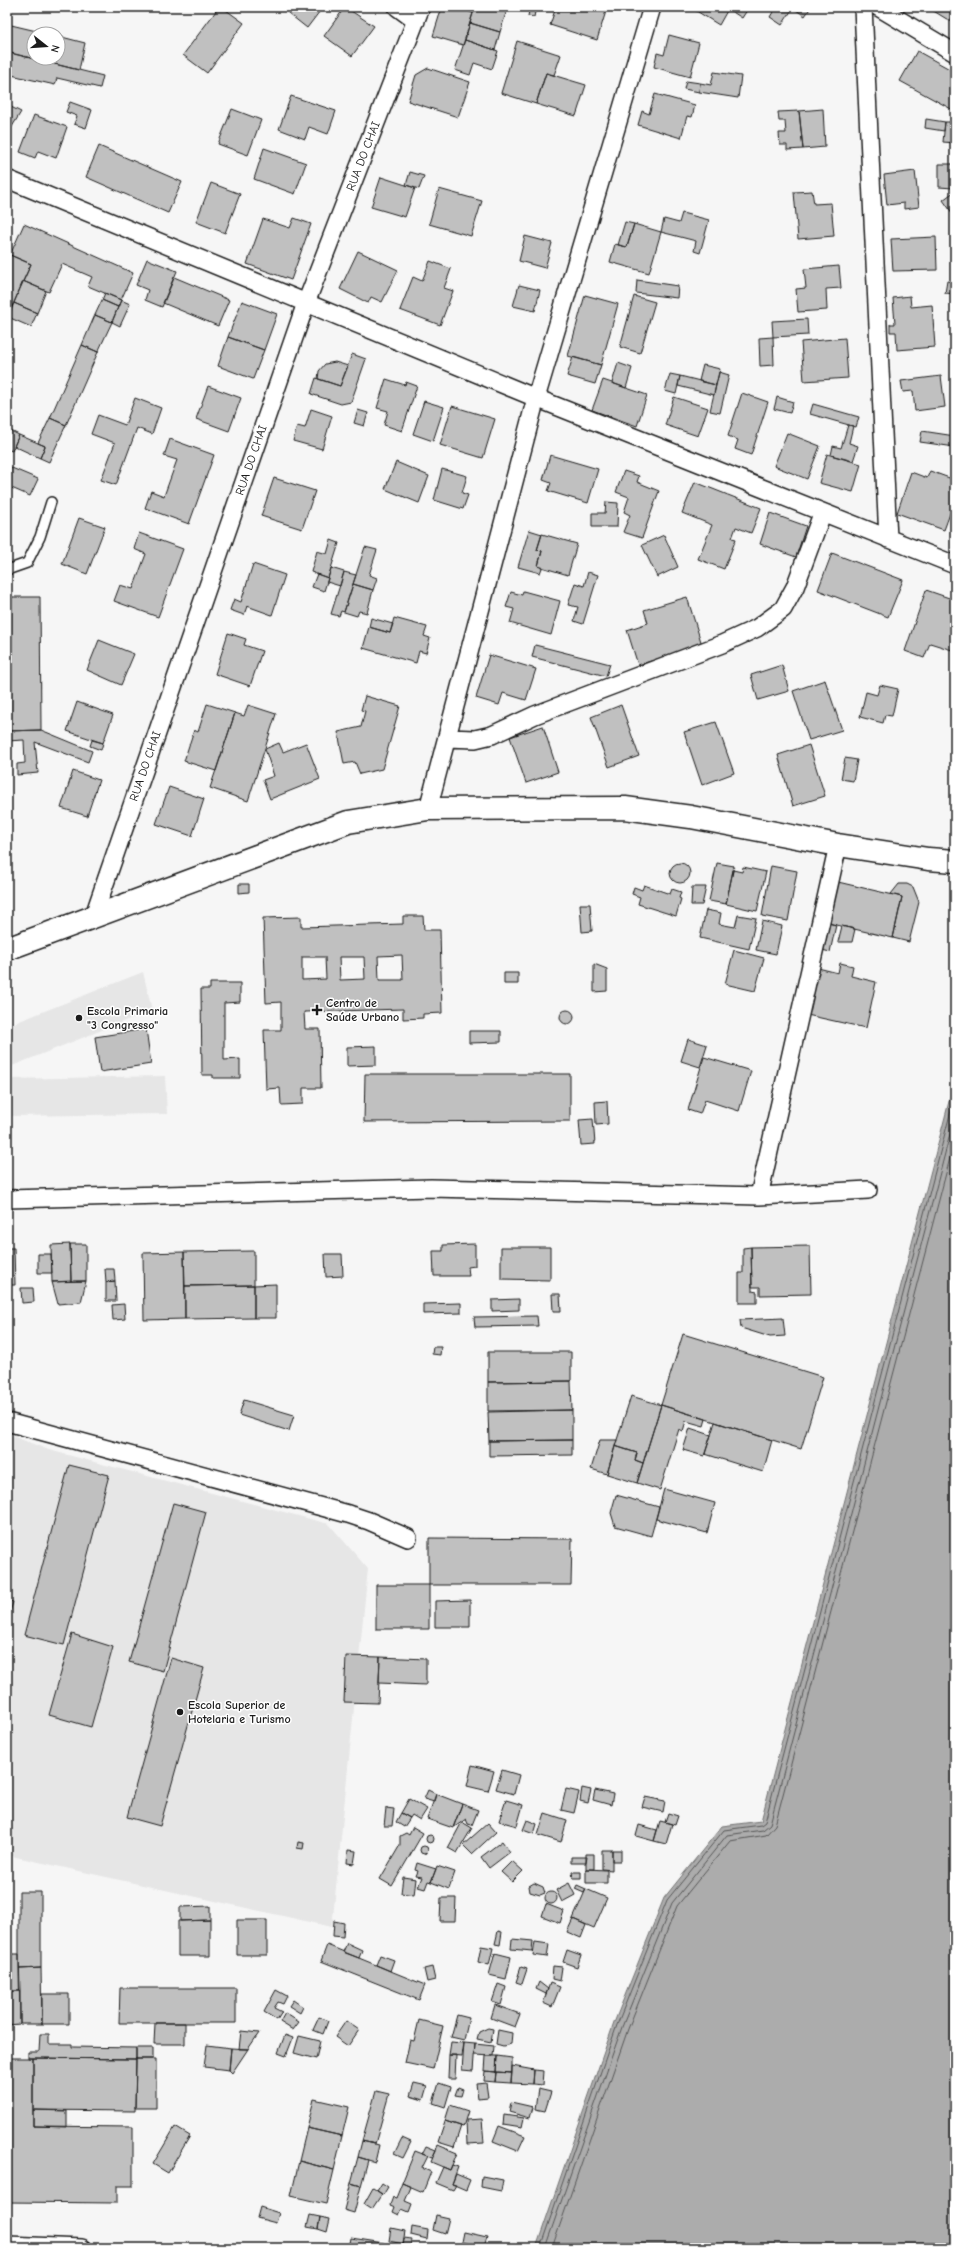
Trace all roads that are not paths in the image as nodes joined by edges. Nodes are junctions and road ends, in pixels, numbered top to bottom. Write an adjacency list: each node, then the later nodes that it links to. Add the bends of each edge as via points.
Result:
1 (397, 7): 5 (street)
2 (652, 7): 9 (street)
3 (863, 7): 12 (street)
4 (878, 7): 6 (street)
5 (419, 14): 8 (street, RUA DO CHAI)
6 (955, 53)
7 (7, 180): 8 (street)
8 (306, 303): 9 (street); 19 (street, RUA DO CHAI)
9 (536, 398): 11 (street); 15 (street)
10 (51, 502): 14 (lane, via 40,537 27,563)
11 (822, 514): 12 (street); 15 (street, via 795,587 783,609 756,628 722,644 535,715 492,736 475,739)
12 (888, 539): 13 (street)
13 (955, 566)
14 (7, 570)
15 (447, 738): 16 (street)
16 (428, 809): 17 (street, via 625,808 691,817); 19 (street, via 348,822)
17 (838, 845): 18 (street); 22 (street)
18 (955, 861)
19 (93, 918): 20 (street)
20 (7, 949)
21 (868, 1190): 22 (street)
22 (759, 1196): 23 (street, via 431,1188)
23 (7, 1199)
24 (7, 1422): 25 (street, via 370,1520)
25 (408, 1538)
26 (7, 2245): 27 (street)
27 (82, 2248)

